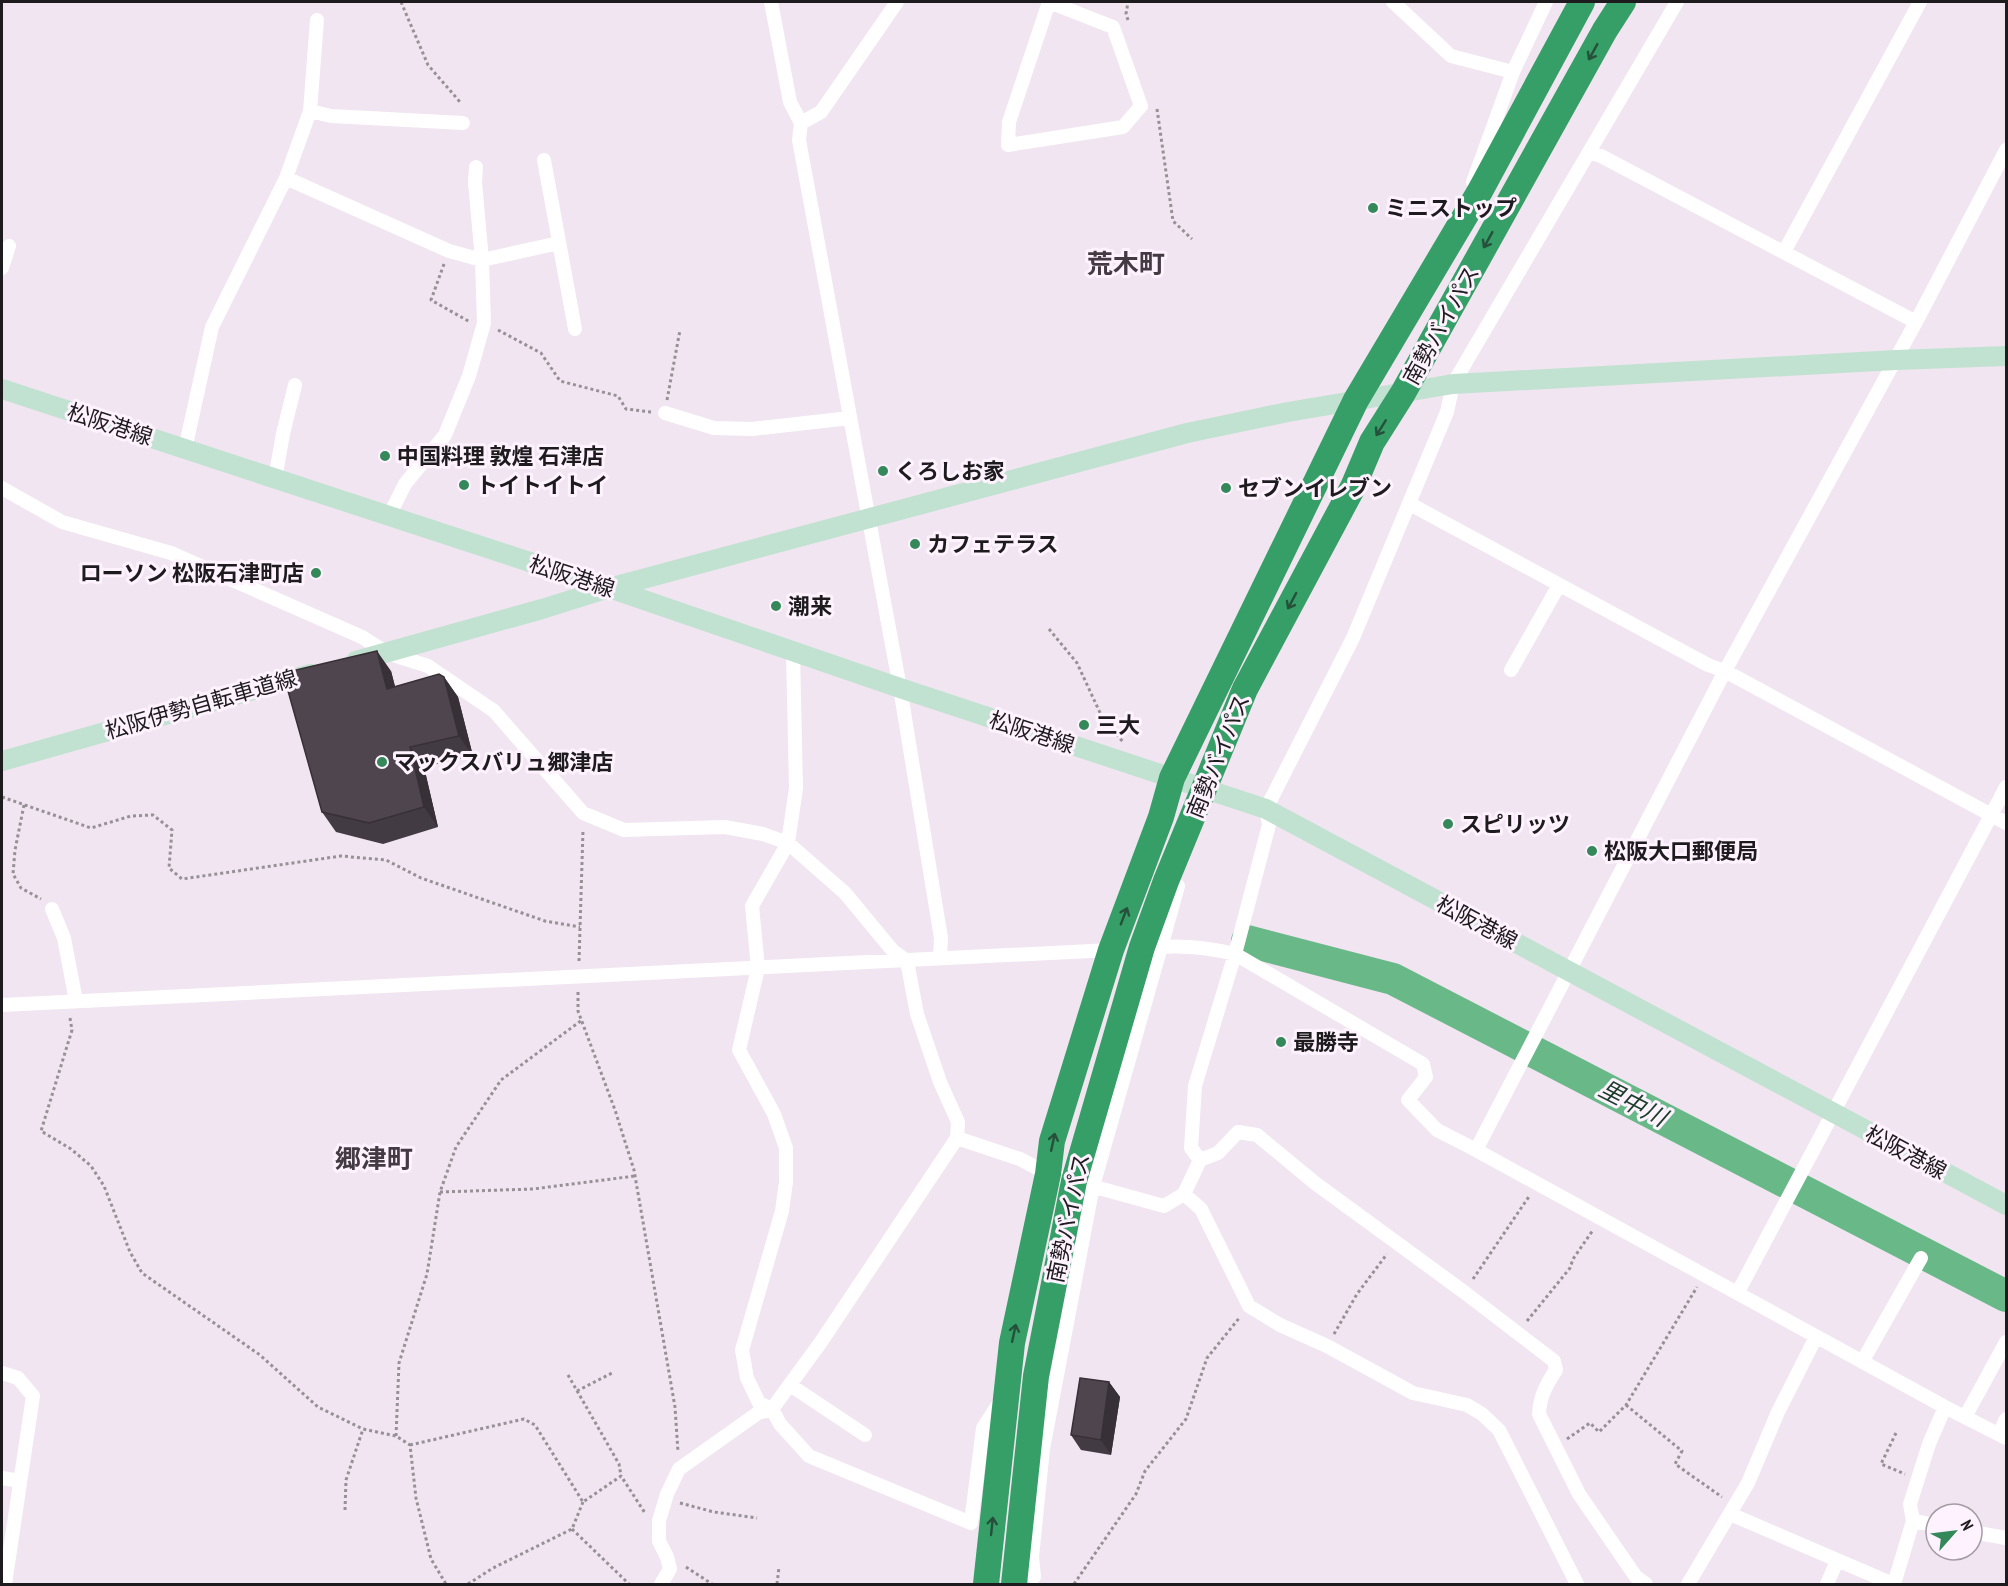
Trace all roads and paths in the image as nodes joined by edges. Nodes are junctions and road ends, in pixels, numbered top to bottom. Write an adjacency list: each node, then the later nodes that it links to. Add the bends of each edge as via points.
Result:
1 (401, 2): 16 (path, via 428,65)
2 (771, 2): 19 (street, via 790,102)
3 (897, 2): 19 (street, via 821,112)
4 (1049, 2): 4 (street, via 1113,27 1141,106 1123,127 1008,145 1009,122)
5 (1128, 2): 13 (path)
6 (1393, 2): 14 (street, via 1451,56)
7 (1546, 2): 14 (street)
8 (1582, 2): 25 (highway, 南勢バイパス)
9 (1623, 2): 42 (highway, 南勢バイパス, one-way to 42)
10 (1677, 2): 21 (street)
11 (1920, 2): 30 (street)
12 (317, 20): 17 (street)
13 (1129, 25)
14 (1513, 72): 25 (street, via 1472,187)
15 (1155, 100): 26 (path, via 1173,220)
16 (460, 102)
17 (310, 111): 18 (street, via 331,116); 24 (street)
18 (463, 123)
19 (801, 123): 45 (street, via 799,140)
20 (2007, 150): 33 (street)
21 (1589, 152): 30 (street); 39 (street)
22 (544, 160): 27 (street)
23 (476, 167): 31 (street)
24 (286, 178): 29 (street); 46 (street, via 212,327)
25 (1480, 192): 43 (highway, 南勢バイパス)
26 (1192, 239)
27 (559, 243): 31 (street); 35 (street)
28 (9, 246): 32 (street)
29 (449, 251): 31 (street); 34 (path, via 431,300 473,324)
30 (1785, 252): 33 (street)
31 (482, 260): 34 (street)
32 (2, 268)
33 (1916, 322): 38 (street)
34 (484, 323): 44 (path, via 541,353 560,381 618,396 626,409); 50 (street, via 469,376 445,435 405,484)
35 (575, 329)
36 (680, 330): 44 (path)
37 (2007, 356): 38 (main road, 松阪伊勢自転車道線)
38 (1896, 360): 39 (main road, 松阪伊勢自転車道線); 58 (street)
39 (1453, 384): 42 (main road, 松阪伊勢自転車道線); 49 (street, via 1447,412)
40 (295, 385): 47 (street)
41 (2, 389): 46 (main road, 松阪港線)
42 (1403, 393): 43 (main road, 松阪伊勢自転車道線); 64 (highway, 南勢バイパス, one-way to 64, via 1372,442 1353,487 1245,689)
43 (1356, 400): 51 (main road, 松阪伊勢自転車道線, via 1187,433); 62 (highway, 南勢バイパス)
44 (665, 413): 45 (street, via 714,428 753,429)
45 (850, 418): 51 (street)
46 (185, 449): 47 (main road, 松阪港線)
47 (275, 479): 50 (main road, 松阪港線)
48 (2, 488): 56 (street, via 62,522 171,553 362,637)
49 (1410, 504): 52 (street); 67 (street, via 1353,638)
50 (389, 516): 53 (main road, 松阪港線)
51 (868, 519): 53 (main road, 松阪伊勢自転車道線); 59 (street)
52 (1559, 585): 57 (street); 58 (street)
53 (609, 588): 55 (main road, 松阪港線); 56 (main road, 松阪伊勢自転車道線)
54 (1049, 629): 60 (path, via 1077,663 1102,717 1123,742)
55 (793, 652): 59 (main road, 松阪港線); 71 (street, via 796,789)
56 (387, 653): 61 (main road, 松阪伊勢自転車道線); 68 (street, via 429,666 494,711)
57 (1511, 670)
58 (1725, 671): 69 (street); 81 (street)
59 (900, 688): 60 (main road, 松阪港線); 78 (street, via 941,938)
60 (1120, 760): 62 (main road, 松阪港線)
61 (2, 761)
62 (1172, 778): 64 (main road, 松阪港線); 76 (highway, 南勢バイパス, one-way to 62)
63 (2007, 787): 69 (street)
64 (1205, 788): 67 (main road, 松阪港線); 72 (highway, 南勢バイパス)
65 (2, 797): 66 (path)
66 (24, 805): 73 (path, via 13,874 21,888); 74 (path, via 91,828 131,816 153,815 172,830 169,868 182,879 341,856 386,860 420,878 545,921)
67 (1266, 809): 77 (street, via 1269,825); 81 (main road, 松阪港線)
68 (583, 813): 71 (street, via 624,830 725,827); 74 (path)
69 (1991, 815): 70 (street); 86 (street)
70 (2007, 823)
71 (788, 843): 79 (street, via 845,893 893,951); 80 (street, via 752,906)
72 (1166, 881): 75 (street, via 1178,886); 92 (highway, 南勢バイパス, via 1142,946)
73 (52, 909): 83 (street, via 64,938)
74 (580, 927): 82 (path)
75 (1161, 947): 77 (street, via 1211,948); 92 (street)
76 (1111, 950): 78 (street); 90 (highway, 南勢バイパス, one-way to 76, via 1053,1141)
77 (1235, 954): 88 (street, via 1423,1064 1426,1077 1408,1100 1437,1130); 89 (street, via 1195,1086 1191,1148)
78 (940, 957): 79 (street)
79 (907, 961): 80 (street); 87 (street, via 917,1014 958,1122)
80 (758, 968): 82 (street); 117 (street, via 739,1050 774,1114 786,1148 786,1182 782,1211 742,1350 747,1378 759,1403)
81 (1569, 972): 86 (main road, 松阪港線); 88 (street)
82 (578, 977): 83 (street); 85 (path, via 578,1011)
83 (72, 1001): 84 (street); 120 (path, via 72,1030 41,1131 91,1166 104,1185 142,1273 260,1355 318,1407)
84 (2, 1005)
85 (582, 1020): 91 (path); 94 (path, via 501,1080 456,1147)
86 (1833, 1113): 96 (main road, 松阪港線); 102 (street)
87 (957, 1137): 90 (street, via 1020,1159); 112 (street)
88 (1476, 1150): 93 (street)
89 (1200, 1160): 95 (street); 98 (street, via 1218,1153 1238,1132 1257,1135)
90 (1048, 1174): 92 (street); 114 (highway, 南勢バイパス, one-way to 90, via 1012,1342)
91 (635, 1176): 94 (path, via 533,1189); 127 (path, via 675,1407)
92 (1084, 1183): 95 (street, via 1164,1206); 147 (street); 147 (highway, 南勢バイパス, via 1036,1376 1017,1553)
93 (1538, 1184): 97 (street); 101 (path)
94 (440, 1192): 123 (path, via 427,1274 399,1363)
95 (1184, 1194): 103 (street, via 1202,1209)
96 (2007, 1205)
97 (1600, 1218): 100 (street); 104 (path, via 1570,1269)
98 (1395, 1243): 101 (street); 107 (path)
99 (1921, 1258): 108 (street)
100 (1705, 1276): 102 (street); 115 (path)
101 (1464, 1292): 104 (street)
102 (1738, 1293): 105 (street)
103 (1249, 1306): 107 (street); 156 (path, via 1207,1358 1186,1419 1145,1471 1136,1494)
104 (1518, 1333): 126 (street, via 1554,1361 1556,1370 1543,1388 1539,1414)
105 (1816, 1337): 108 (street); 135 (street)
106 (2007, 1342): 118 (street)
107 (1327, 1346): 157 (street, via 1413,1393 1467,1405 1482,1414 1498,1430)
108 (1862, 1362): 116 (street)
109 (614, 1372): 113 (path)
110 (2, 1373): 131 (street, via 18,1378 33,1396)
111 (568, 1375): 113 (path)
112 (790, 1385): 117 (street); 122 (street)
113 (577, 1391): 128 (path, via 619,1464)
114 (1007, 1391): 117 (street, via 983,1428 971,1523 809,1456); 155 (highway, 南勢バイパス, one-way to 114)
115 (1626, 1405): 126 (path, via 1599,1432 1590,1424); 135 (path, via 1682,1451 1675,1464)
116 (1945, 1407): 118 (street); 130 (street)
117 (772, 1409): 127 (street, via 758,1413)
118 (1965, 1417): 124 (street)
119 (2007, 1419): 124 (street)
120 (363, 1430): 123 (path); 134 (path, via 346,1480)
121 (1896, 1433): 130 (path, via 1881,1464)
122 (866, 1435)
123 (396, 1436): 125 (path)
124 (2003, 1436)
125 (410, 1445): 133 (path, via 524,1419 535,1425); 149 (path, via 416,1498 431,1559)
126 (1555, 1446): 158 (street, via 1579,1494 1636,1577)
127 (679, 1469): 132 (street)
128 (621, 1476): 133 (path); 140 (path)
129 (2, 1478): 131 (street)
130 (1917, 1480): 137 (street, via 1910,1503)
131 (20, 1481): 148 (street)
132 (667, 1494): 136 (path, via 678,1503); 140 (street)
133 (583, 1502): 139 (path)
134 (345, 1510)
135 (1732, 1510): 143 (street); 159 (street)
136 (757, 1518)
137 (1913, 1521): 138 (street); 161 (street)
138 (1924, 1523)
139 (572, 1529): 150 (path); 151 (path)
140 (659, 1529): 145 (street, via 659,1541)
141 (1984, 1534): 142 (street)
142 (2007, 1538)
143 (1838, 1562): 146 (street); 160 (street)
144 (779, 1567): 154 (path)
145 (670, 1569): 152 (street); 153 (path, via 682,1565)
146 (1874, 1581): 161 (street)
147 (1027, 1582)
148 (5, 1584)
149 (446, 1584)
150 (468, 1584)
151 (629, 1584)
152 (661, 1584)
153 (712, 1584)
154 (777, 1584)
155 (986, 1584)
156 (1074, 1584)
157 (1577, 1584)
158 (1646, 1584)
159 (1688, 1584)
160 (1827, 1584)
161 (1894, 1584)

